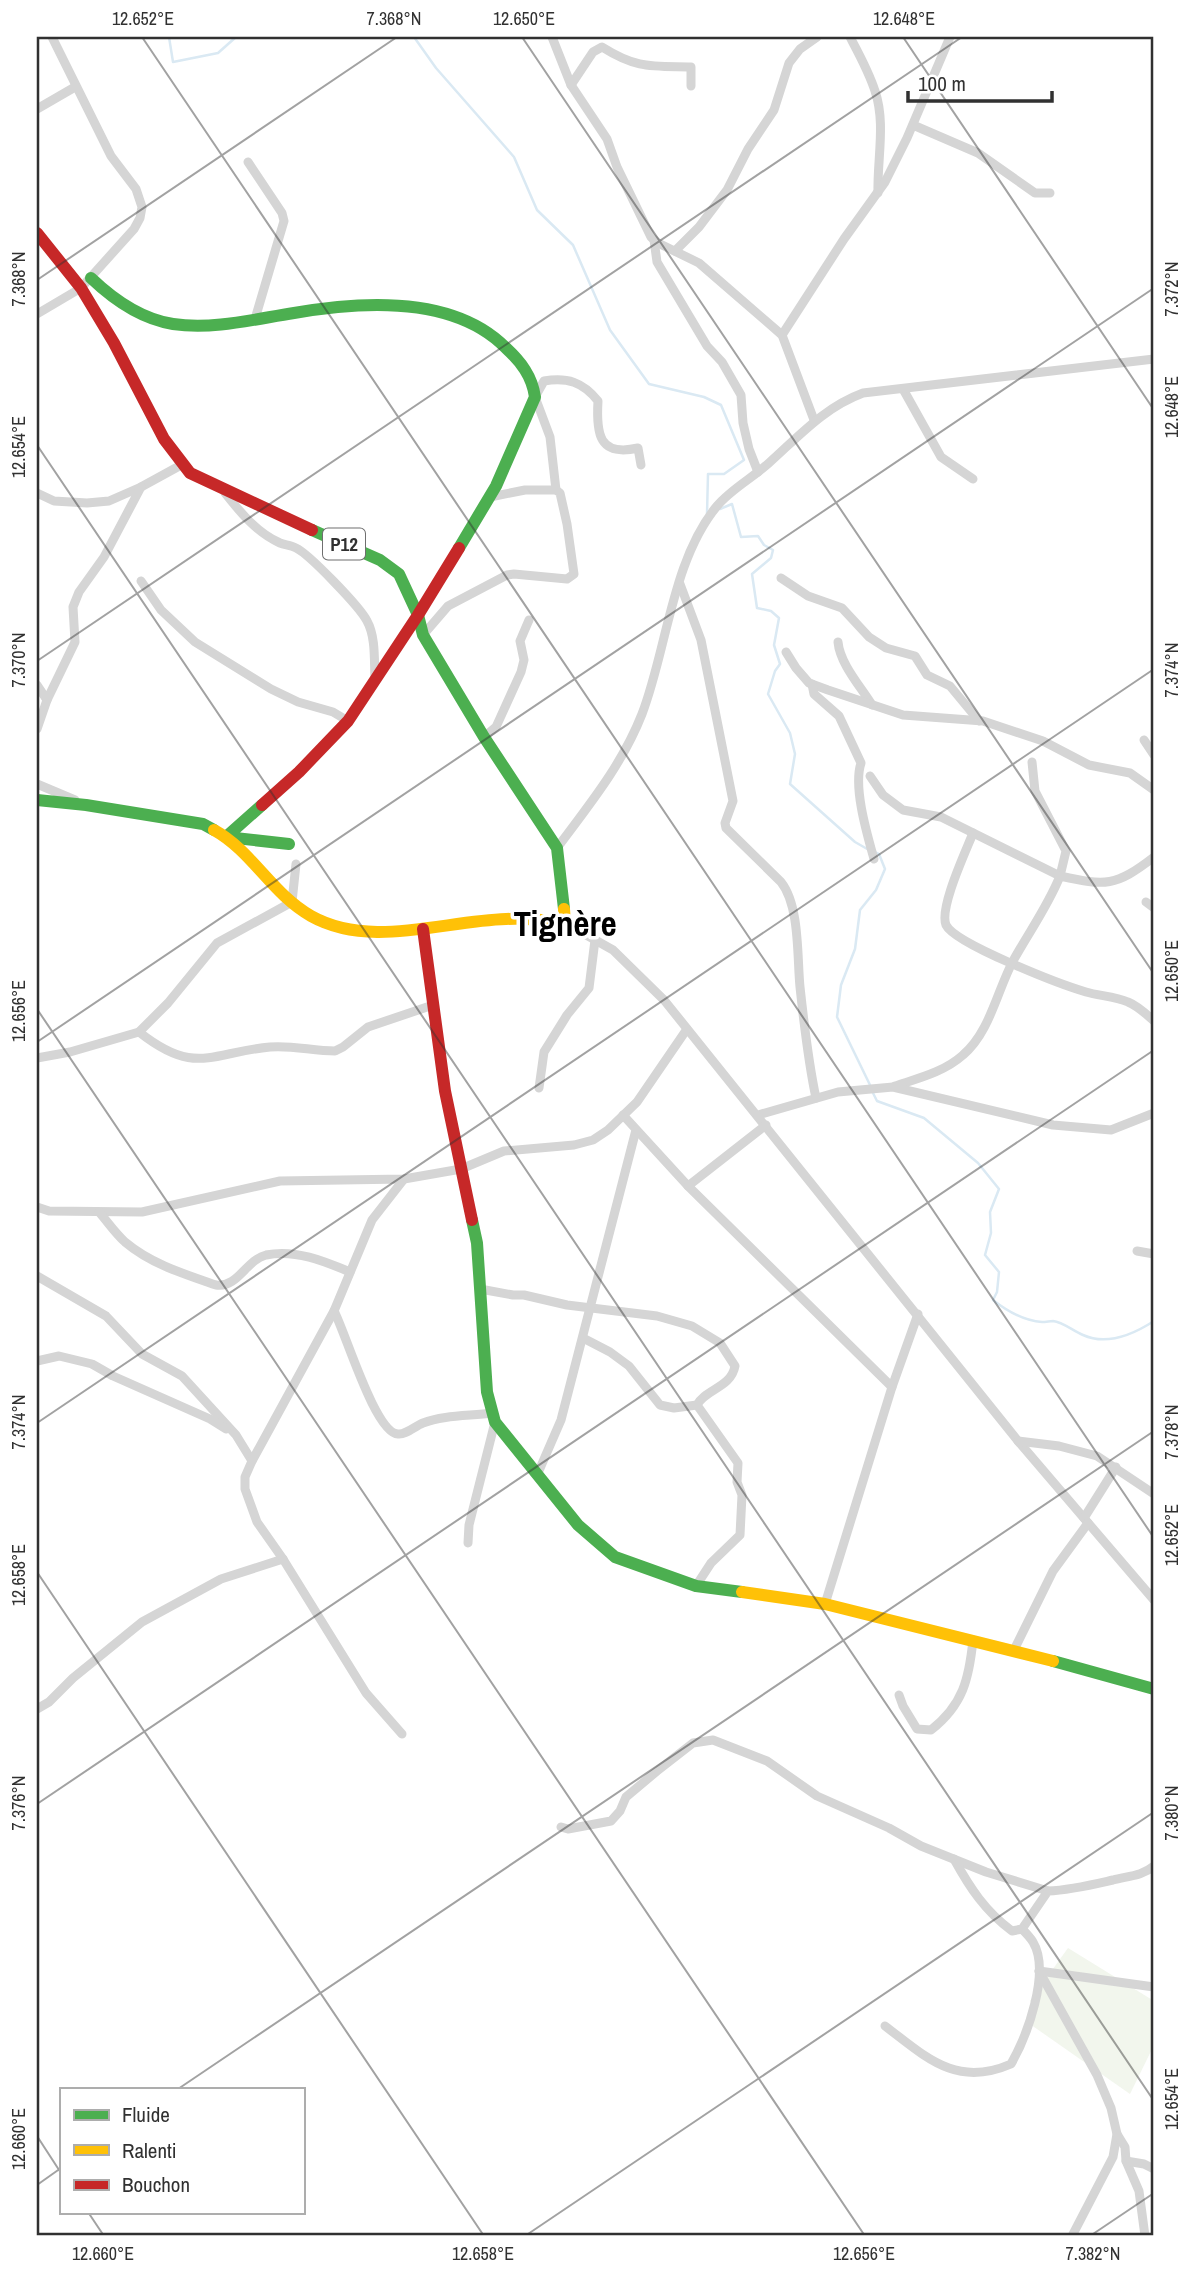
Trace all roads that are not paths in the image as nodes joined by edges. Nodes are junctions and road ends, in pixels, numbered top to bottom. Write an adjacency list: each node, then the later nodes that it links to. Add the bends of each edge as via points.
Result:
1 (52, 37): 8 (street)
2 (552, 37): 6 (street)
3 (817, 37): 16 (street, via 800,48 789,63 774,110 727,190)
4 (850, 37): 12 (street, via 876,93)
5 (950, 37): 10 (street)
6 (571, 85): 7 (street, via 593,52 602,47 638,65 691,67); 15 (street, via 607,139)
7 (691, 86)
8 (75, 87): 9 (street); 17 (street, via 111,156 136,188 142,207 134,229)
9 (37, 109)
10 (913, 125): 12 (street); 13 (street, via 978,153 1035,193)
11 (248, 162): 20 (street, via 284,221)
12 (878, 193): 21 (street)
13 (1050, 193)
14 (37, 233): 18 (street, P12)
15 (654, 240): 16 (street); 28 (street, via 657,262 741,395 743,423)
16 (675, 250): 21 (street, via 699,263)
17 (91, 278): 18 (street); 20 (street, via 120,304 174,324)
18 (82, 288): 19 (street); 26 (street, P12, via 164,439)
19 (37, 314)
20 (256, 320): 24 (street, via 343,306 443,312 484,327 501,342 518,358)
21 (782, 335): 25 (street)
22 (1154, 359): 23 (street)
23 (903, 388): 25 (street, via 863,393); 29 (street, via 941,457)
24 (535, 397): 27 (street, via 544,381 561,378 589,389 598,401 601,439 609,448 624,452 638,448); 32 (street, via 550,438); 34 (street)
25 (814, 420): 28 (street)
26 (183, 464): 30 (street); 31 (street, P12, via 190,473)
27 (641, 466)
28 (758, 472): 37 (street, via 718,505 689,552)
29 (974, 479)
30 (141, 487): 33 (street, via 109,501 87,503 54,501); 46 (street, via 104,557 79,592 73,607 75,642)
31 (221, 488): 38 (street, P12, via 380,560 399,574); 43 (street, via 265,534 298,548 346,593 368,622)
32 (556, 490): 34 (street); 40 (street, via 575,568 572,577 507,575 449,606)
33 (37, 493)
34 (490, 496): 38 (street)
35 (781, 578): 49 (street, via 808,596 842,608 886,648 915,656 927,675 950,686)
36 (141, 581): 48 (street, via 161,610 195,642 271,690)
37 (680, 584): 63 (street, via 632,736 616,769); 82 (street, via 701,640 733,801 726,828 788,892)
38 (418, 615): 40 (street, P12); 43 (street)
39 (529, 620): 51 (street, via 520,641 521,672 496,727)
40 (423, 635): 51 (street, P12)
41 (838, 642): 47 (street)
42 (786, 652): 45 (street)
43 (374, 679): 48 (street)
44 (37, 684): 46 (street)
45 (812, 684): 47 (street); 65 (street, via 814,694 839,716 861,763 857,776)
46 (47, 700): 50 (street)
47 (872, 705): 49 (street, via 903,715)
48 (348, 721): 61 (street)
49 (978, 721): 57 (street, via 1043,741 1090,765 1130,773)
50 (37, 729)
51 (484, 737): 63 (street, P12)
52 (1144, 740): 53 (street)
53 (1154, 755)
54 (1032, 762): 67 (street, via 1035,791 1066,850)
55 (870, 776): 60 (street, via 903,810 941,817)
56 (37, 784): 59 (street)
57 (1154, 790)
58 (37, 800): 59 (street)
59 (86, 805): 61 (street, via 203,824)
60 (973, 833): 67 (street); 74 (street, via 950,891 945,924 966,942)
61 (226, 837): 62 (street); 68 (street)
62 (289, 844)
63 (556, 848): 71 (street, P12)
64 (1154, 857): 67 (street, via 1114,882 1098,884)
65 (874, 859)
66 (296, 864): 68 (street)
67 (1060, 876): 74 (street)
68 (292, 902): 72 (street, via 311,916 355,932); 78 (street, via 218,943)
69 (1146, 902): 70 (street)
70 (1154, 908)
71 (565, 923): 72 (street, via 504,919); 73 (street)
72 (423, 929): 75 (street)
73 (595, 940): 77 (street, via 614,950); 81 (street, via 589,988 544,1052)
74 (1012, 962): 76 (street, via 1054,982 1127,1001); 80 (street, via 980,1036 964,1055 937,1072)
75 (433, 1004): 78 (street, via 368,1027 335,1051 270,1047 207,1059 178,1057); 88 (street)
76 (1154, 1021)
77 (688, 1029): 84 (street); 85 (street)
78 (139, 1032): 79 (street)
79 (37, 1058)
80 (893, 1087): 82 (street); 83 (street, via 1053,1125 1111,1130)
81 (539, 1088)
82 (816, 1098): 85 (street)
83 (1154, 1113)
84 (623, 1115): 87 (street); 88 (street, via 593,1139 503,1151)
85 (758, 1115): 86 (street)
86 (766, 1125): 90 (street); 100 (street)
87 (636, 1130): 90 (street); 98 (street)
88 (461, 1170): 89 (street); 97 (street, via 477,1243)
89 (404, 1179): 92 (street, via 280,1181 142,1212); 95 (street, via 372,1220)
90 (688, 1186): 103 (street)
91 (37, 1207): 92 (street)
92 (99, 1212): 95 (street, via 136,1250 216,1286 233,1281 266,1255 309,1255)
93 (1137, 1251): 94 (street)
94 (1154, 1254)
95 (351, 1272): 99 (street)
96 (37, 1276): 106 (street, via 106,1315 142,1354 182,1377)
97 (480, 1289): 98 (street); 105 (street, via 486,1392)
98 (592, 1307): 101 (street); 104 (street, via 657,1316 699,1329 720,1343 735,1366 733,1376)
99 (334, 1311): 105 (street, via 365,1390 393,1433 430,1420); 108 (street)
100 (918, 1314): 103 (street); 107 (street)
101 (583, 1338): 104 (street, via 629,1366 660,1405); 110 (street, via 561,1420)
102 (37, 1360): 106 (street, via 59,1356 92,1364)
103 (892, 1387): 117 (street)
104 (697, 1405): 115 (street, via 738,1463 742,1495 740,1535 711,1563)
105 (494, 1418): 110 (street); 113 (street)
106 (236, 1435): 108 (street)
107 (1018, 1441): 109 (street, via 1072,1449); 112 (street)
108 (252, 1461): 114 (street, via 244,1489 257,1522)
109 (1116, 1467): 111 (street); 112 (street)
110 (538, 1473): 115 (street, via 578,1525 615,1557)
111 (1154, 1493)
112 (1086, 1521): 116 (street); 119 (street, via 1053,1571)
113 (468, 1543)
114 (283, 1559): 122 (street, via 221,1579 142,1622); 123 (street, via 366,1693)
115 (696, 1586): 117 (street)
116 (1154, 1601)
117 (825, 1604): 118 (street)
118 (973, 1640): 119 (street); 121 (street, via 963,1694 930,1730 917,1729)
119 (1014, 1650): 120 (street)
120 (1154, 1689)
121 (899, 1695)
122 (37, 1709)
123 (402, 1734)
124 (561, 1827): 125 (street, via 611,1821 626,1797 693,1743 713,1740 767,1762 817,1796)
125 (954, 1859): 127 (street); 128 (street, via 993,1917 1012,1931)
126 (1154, 1866): 127 (street, via 1132,1877 1090,1887)
127 (1048, 1891): 128 (street)
128 (1022, 1929): 129 (street, via 1034,1944)
129 (1039, 1971): 130 (street); 131 (street, via 1037,1996 1020,2049 1011,2064 993,2071 938,2066); 132 (street, via 1097,2075)
130 (1154, 1987)
131 (885, 2026)
132 (1117, 2134): 133 (street); 135 (street, via 1113,2157)
133 (1126, 2161): 134 (street); 136 (street, via 1139,2191)
134 (1154, 2169)
135 (1072, 2236)
136 (1145, 2236)

